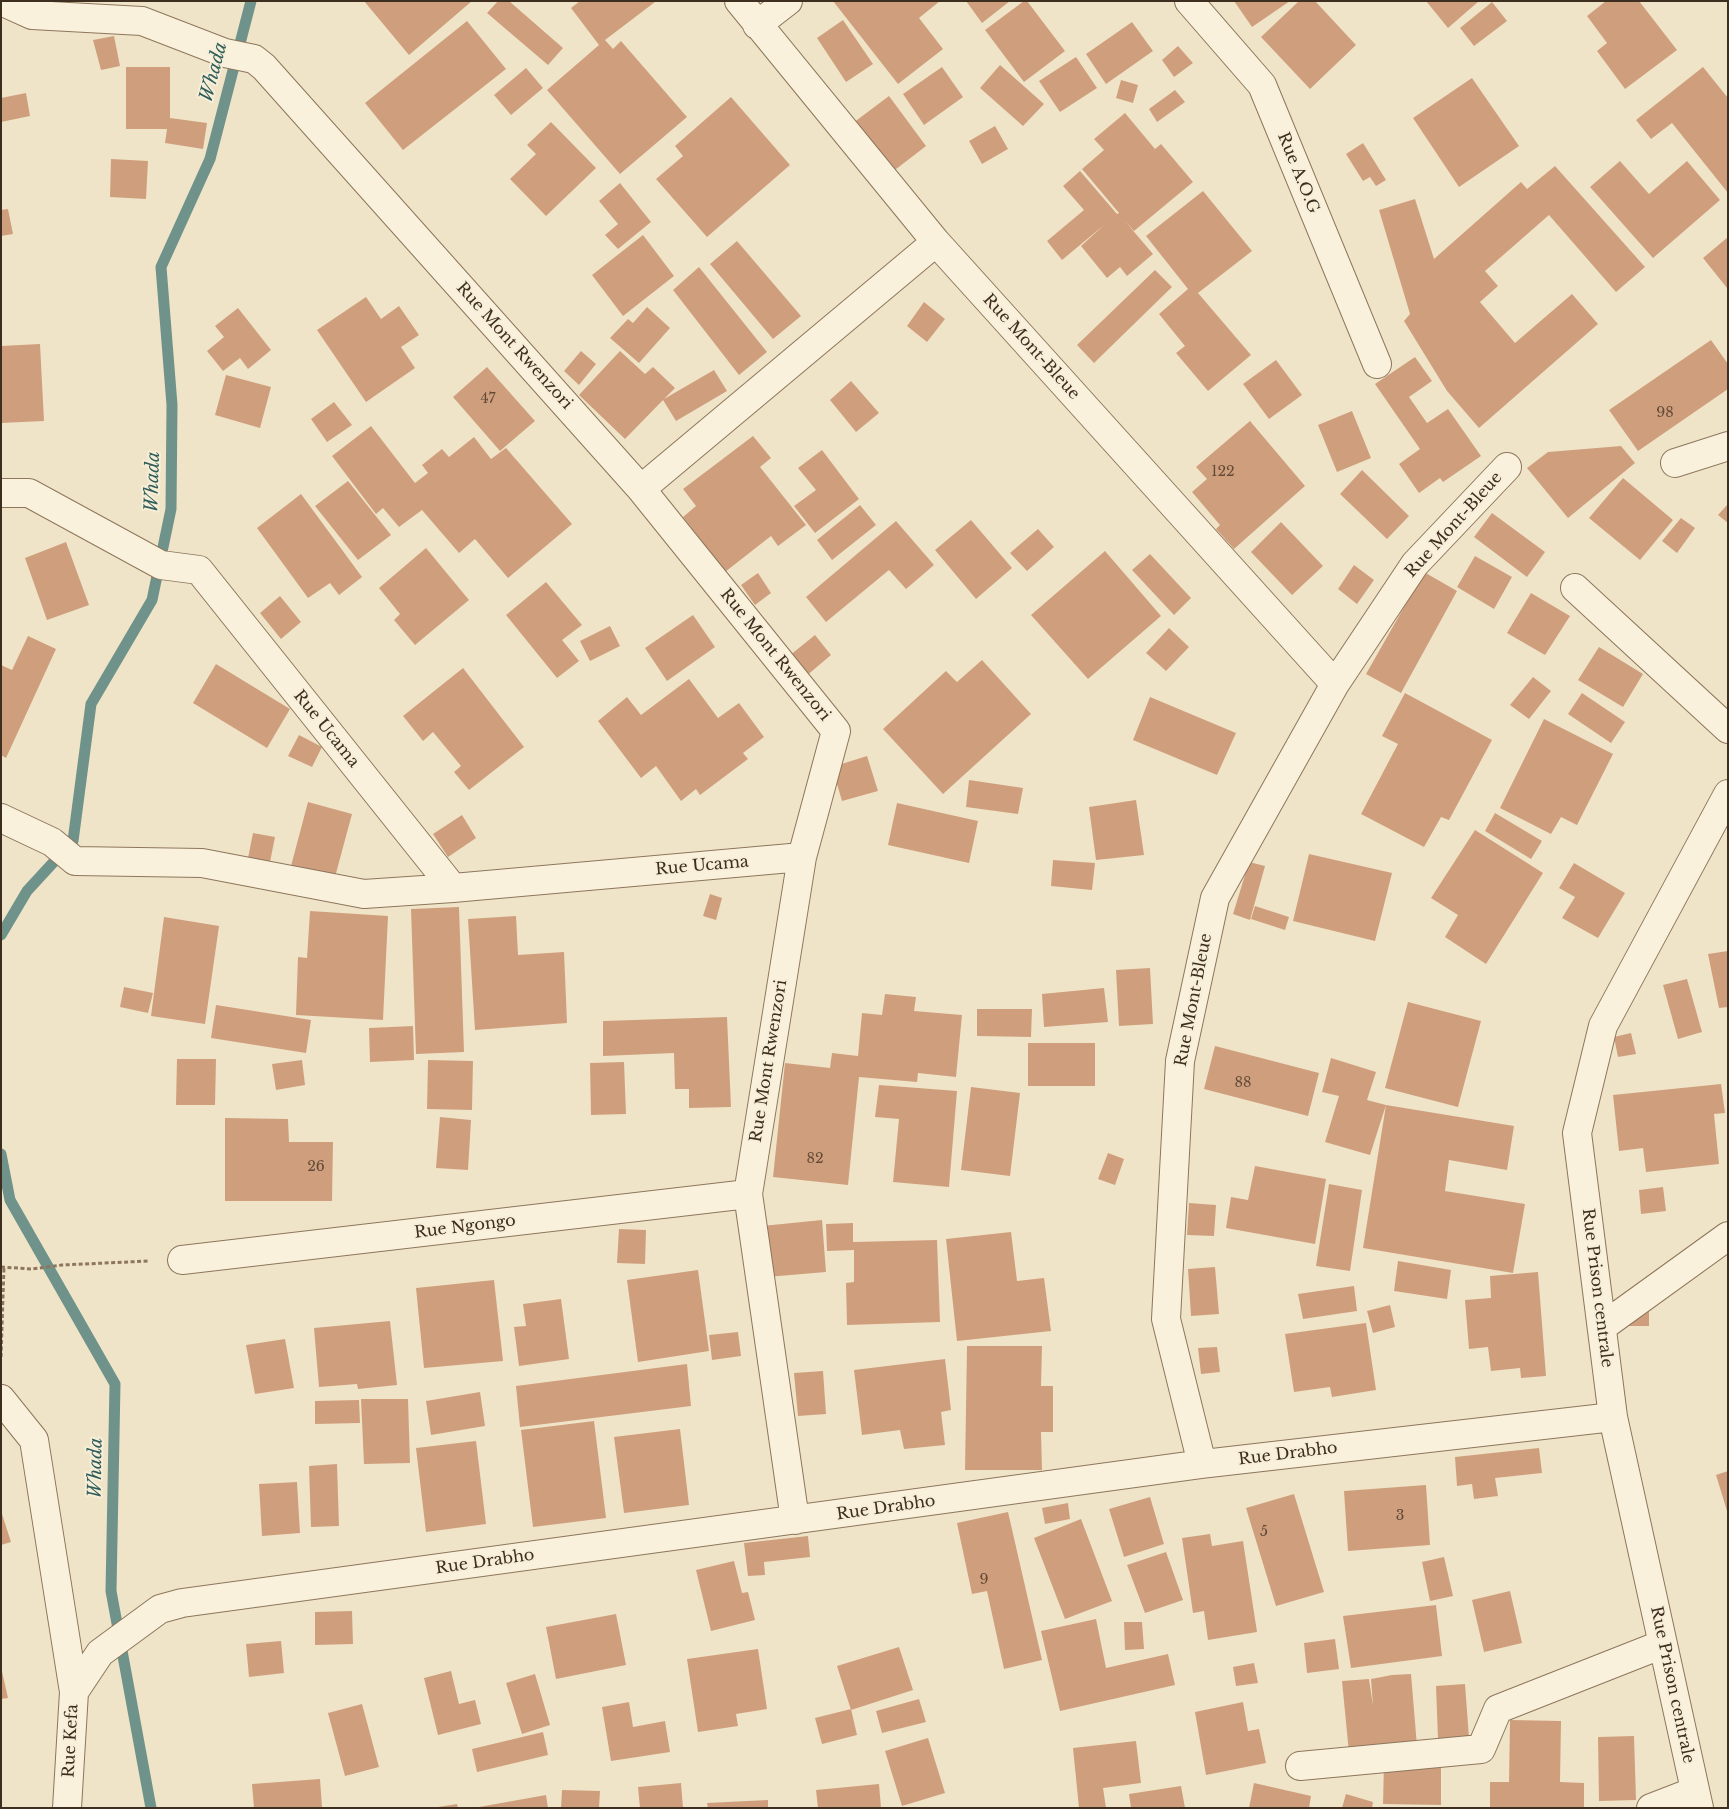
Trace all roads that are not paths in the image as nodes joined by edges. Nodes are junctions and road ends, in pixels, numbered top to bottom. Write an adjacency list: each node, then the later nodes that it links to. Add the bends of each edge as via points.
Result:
1 (1, 1): 11 (street, Rue Mont Rwenzori, via 32,15 142,21 259,63)
2 (738, 1): 5 (street, Rue Mont-Bleue)
3 (788, 1): 5 (street)
4 (1189, 1): 7 (street, Rue A.O.G, via 1262,85)
5 (757, 25): 6 (street, Rue Mont-Bleue)
6 (936, 242): 11 (street); 14 (street, Rue Mont-Bleue)
7 (1377, 364)
8 (1728, 446): 9 (street)
9 (1675, 463)
10 (1507, 466): 14 (street, Rue Mont-Bleue, via 1415,564)
11 (641, 488): 18 (street, Rue Mont Rwenzori, via 836,731)
12 (1, 492): 19 (street, Rue Ucama, via 29,493 160,564 199,570)
13 (1575, 588): 15 (street)
14 (1335, 684): 26 (street, Rue Mont-Bleue, via 1215,898 1180,1061 1166,1318)
15 (1728, 729)
16 (1728, 794): 23 (street, Rue Prison centrale, via 1603,1026 1577,1133)
17 (1, 818): 19 (street, Rue Ucama, via 52,842 75,861 202,863 364,894)
18 (802, 857): 19 (street, Rue Ucama); 20 (street, Rue Mont Rwenzori)
19 (453, 888)
20 (748, 1194): 22 (street, Rue Ngongo); 27 (street, Rue Mont Rwenzori)
21 (1728, 1236): 23 (street)
22 (182, 1260)
23 (1602, 1327): 25 (street, Rue Prison centrale)
24 (1, 1399): 30 (street, via 34,1440)
25 (1613, 1417): 26 (street, Rue Drabho); 28 (street, Rue Prison centrale)
26 (1202, 1464): 27 (street, Rue Drabho)
27 (795, 1520): 29 (street, Rue Drabho, via 182,1603 160,1609)
28 (1663, 1644): 31 (street, via 1498,1708 1481,1749); 32 (street, Rue Prison centrale)
29 (100, 1653): 30 (street, Rue Kefa)
30 (74, 1692): 33 (street, Rue Kefa)
31 (1300, 1766)
32 (1697, 1799): 34 (street)
33 (67, 1808)
34 (1651, 1808)

